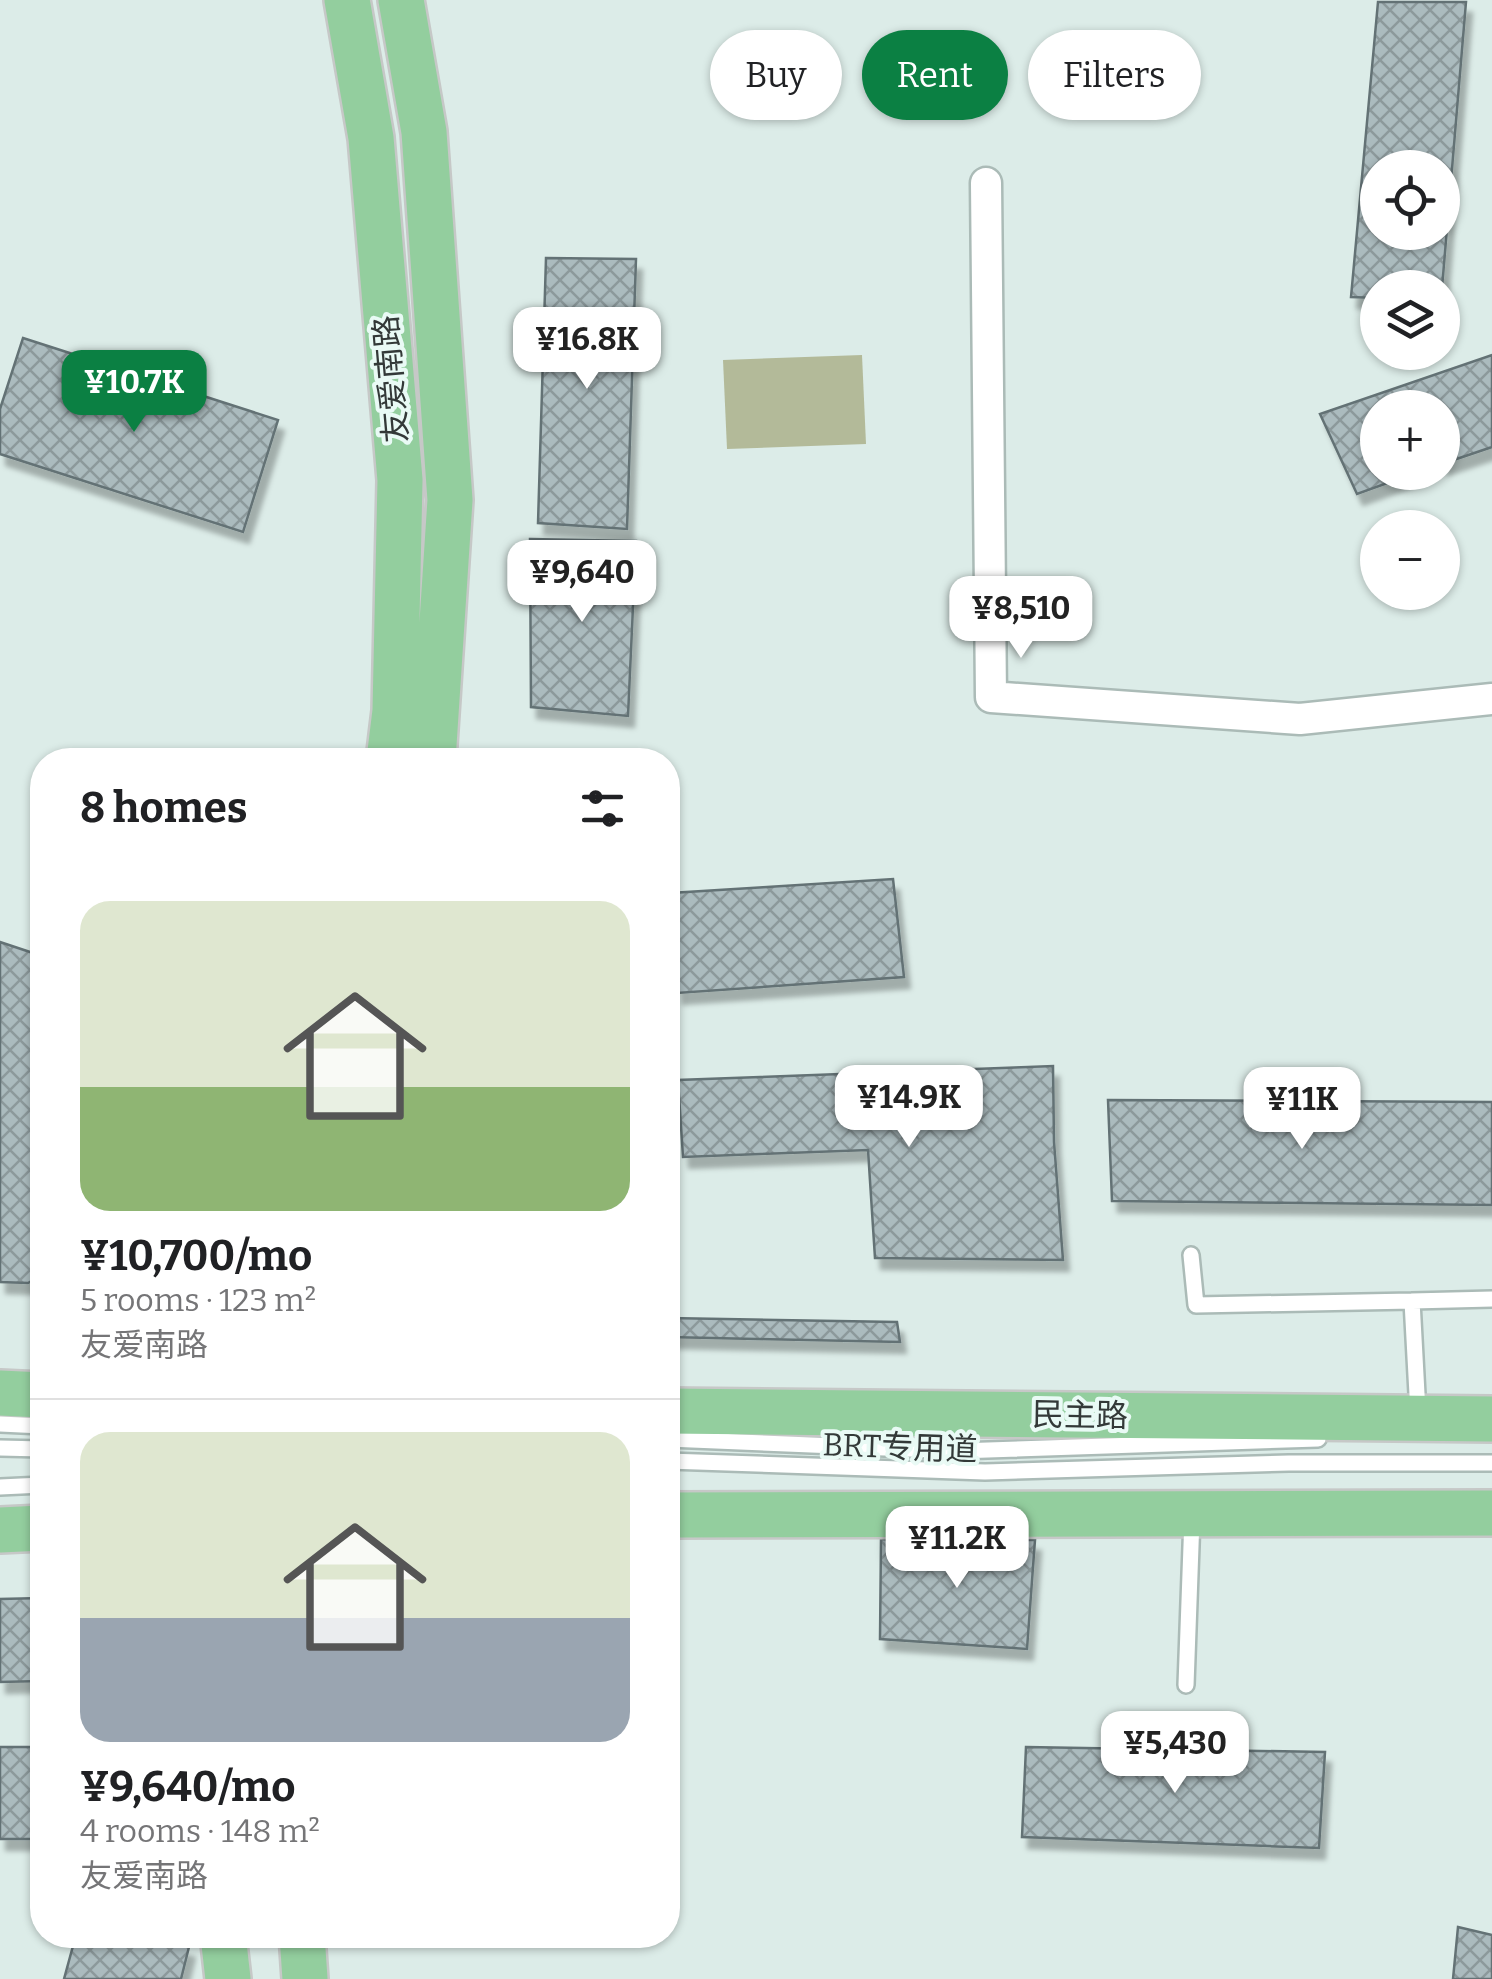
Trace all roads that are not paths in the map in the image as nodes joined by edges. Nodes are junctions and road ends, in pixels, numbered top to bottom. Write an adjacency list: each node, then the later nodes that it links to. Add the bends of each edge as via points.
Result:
1 (347, 0): 5 (main road, 友爱南路, via 371,138 400,480)
2 (401, 0): 6 (main road, 友爱南路, via 424,132 450,500)
3 (986, 183): 4 (street, via 991,697 1300,719)
4 (1492, 699)
5 (390, 748)
6 (434, 748)
7 (1191, 1255): 9 (lane, via 1196,1305)
8 (1492, 1299): 9 (lane)
9 (1412, 1302): 13 (lane)
10 (0, 1393): 11 (main road)
11 (30, 1394)
12 (680, 1411): 13 (main road, 民主路)
13 (1418, 1419): 14 (main road, 民主路)
14 (1492, 1420)
15 (0, 1424): 16 (lane)
16 (30, 1425)
17 (680, 1439): 18 (lane, BRT专用道, via 958,1451)
18 (1333, 1439)
19 (0, 1448): 20 (lane)
20 (30, 1448)
21 (680, 1461): 22 (lane, BRT专用道, via 985,1472)
22 (1492, 1463)
23 (30, 1485): 24 (lane)
24 (0, 1486)
25 (1492, 1513): 26 (main road)
26 (1192, 1514): 27 (main road); 30 (lane)
27 (680, 1515)
28 (30, 1529): 29 (main road)
29 (0, 1530)
30 (1186, 1686)
31 (224, 1948): 33 (main road)
32 (303, 1948): 34 (main road)
33 (228, 1979)
34 (306, 1979)

